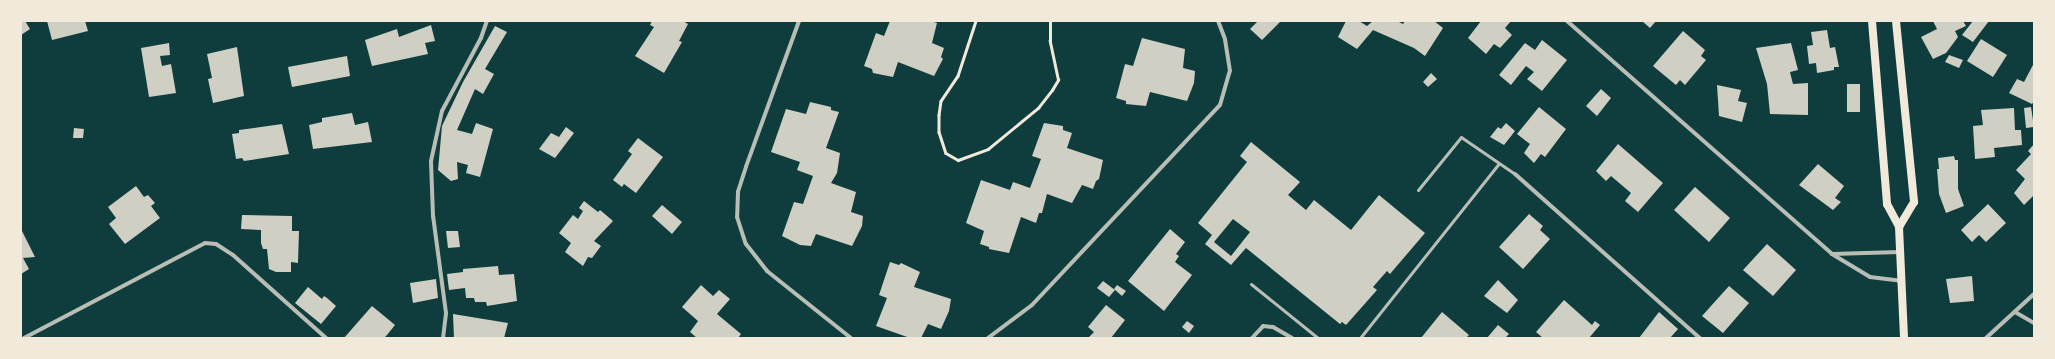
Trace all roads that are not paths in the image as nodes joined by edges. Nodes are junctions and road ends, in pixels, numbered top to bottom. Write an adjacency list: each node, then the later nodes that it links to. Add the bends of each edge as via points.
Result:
1 (486, 21): 20 (street, via 481,38 442,112 431,160 433,216 446,313)
2 (799, 21): 21 (street, via 738,192 738,217 746,244 767,271)
3 (1218, 21): 22 (street, via 1225,39 1230,71 1220,105 1032,305)
4 (1568, 21): 12 (street)
5 (1872, 21): 10 (main road, via 1887,204)
6 (1896, 21): 10 (main road, via 1914,202)
7 (1499, 163): 8 (lane); 9 (lane, via 1461,137); 26 (lane)
8 (1515, 174): 27 (street)
9 (1418, 190)
10 (1899, 227): 11 (main road)
11 (1900, 252): 12 (street); 13 (main road)
12 (1832, 254): 13 (street, via 1870,277)
13 (1901, 281): 28 (main road)
14 (1251, 284): 25 (lane)
15 (2034, 294): 16 (street)
16 (2015, 312): 17 (street); 29 (street)
17 (2034, 323)
18 (24, 338): 19 (street, via 205,243 216,244 233,255)
19 (326, 338)
20 (443, 338)
21 (851, 338)
22 (988, 338)
23 (1252, 338): 24 (street, via 1263,326 1268,326)
24 (1292, 338)
25 (1318, 338)
26 (1360, 338)
27 (1700, 338)
28 (1904, 338)
29 (1986, 338)

